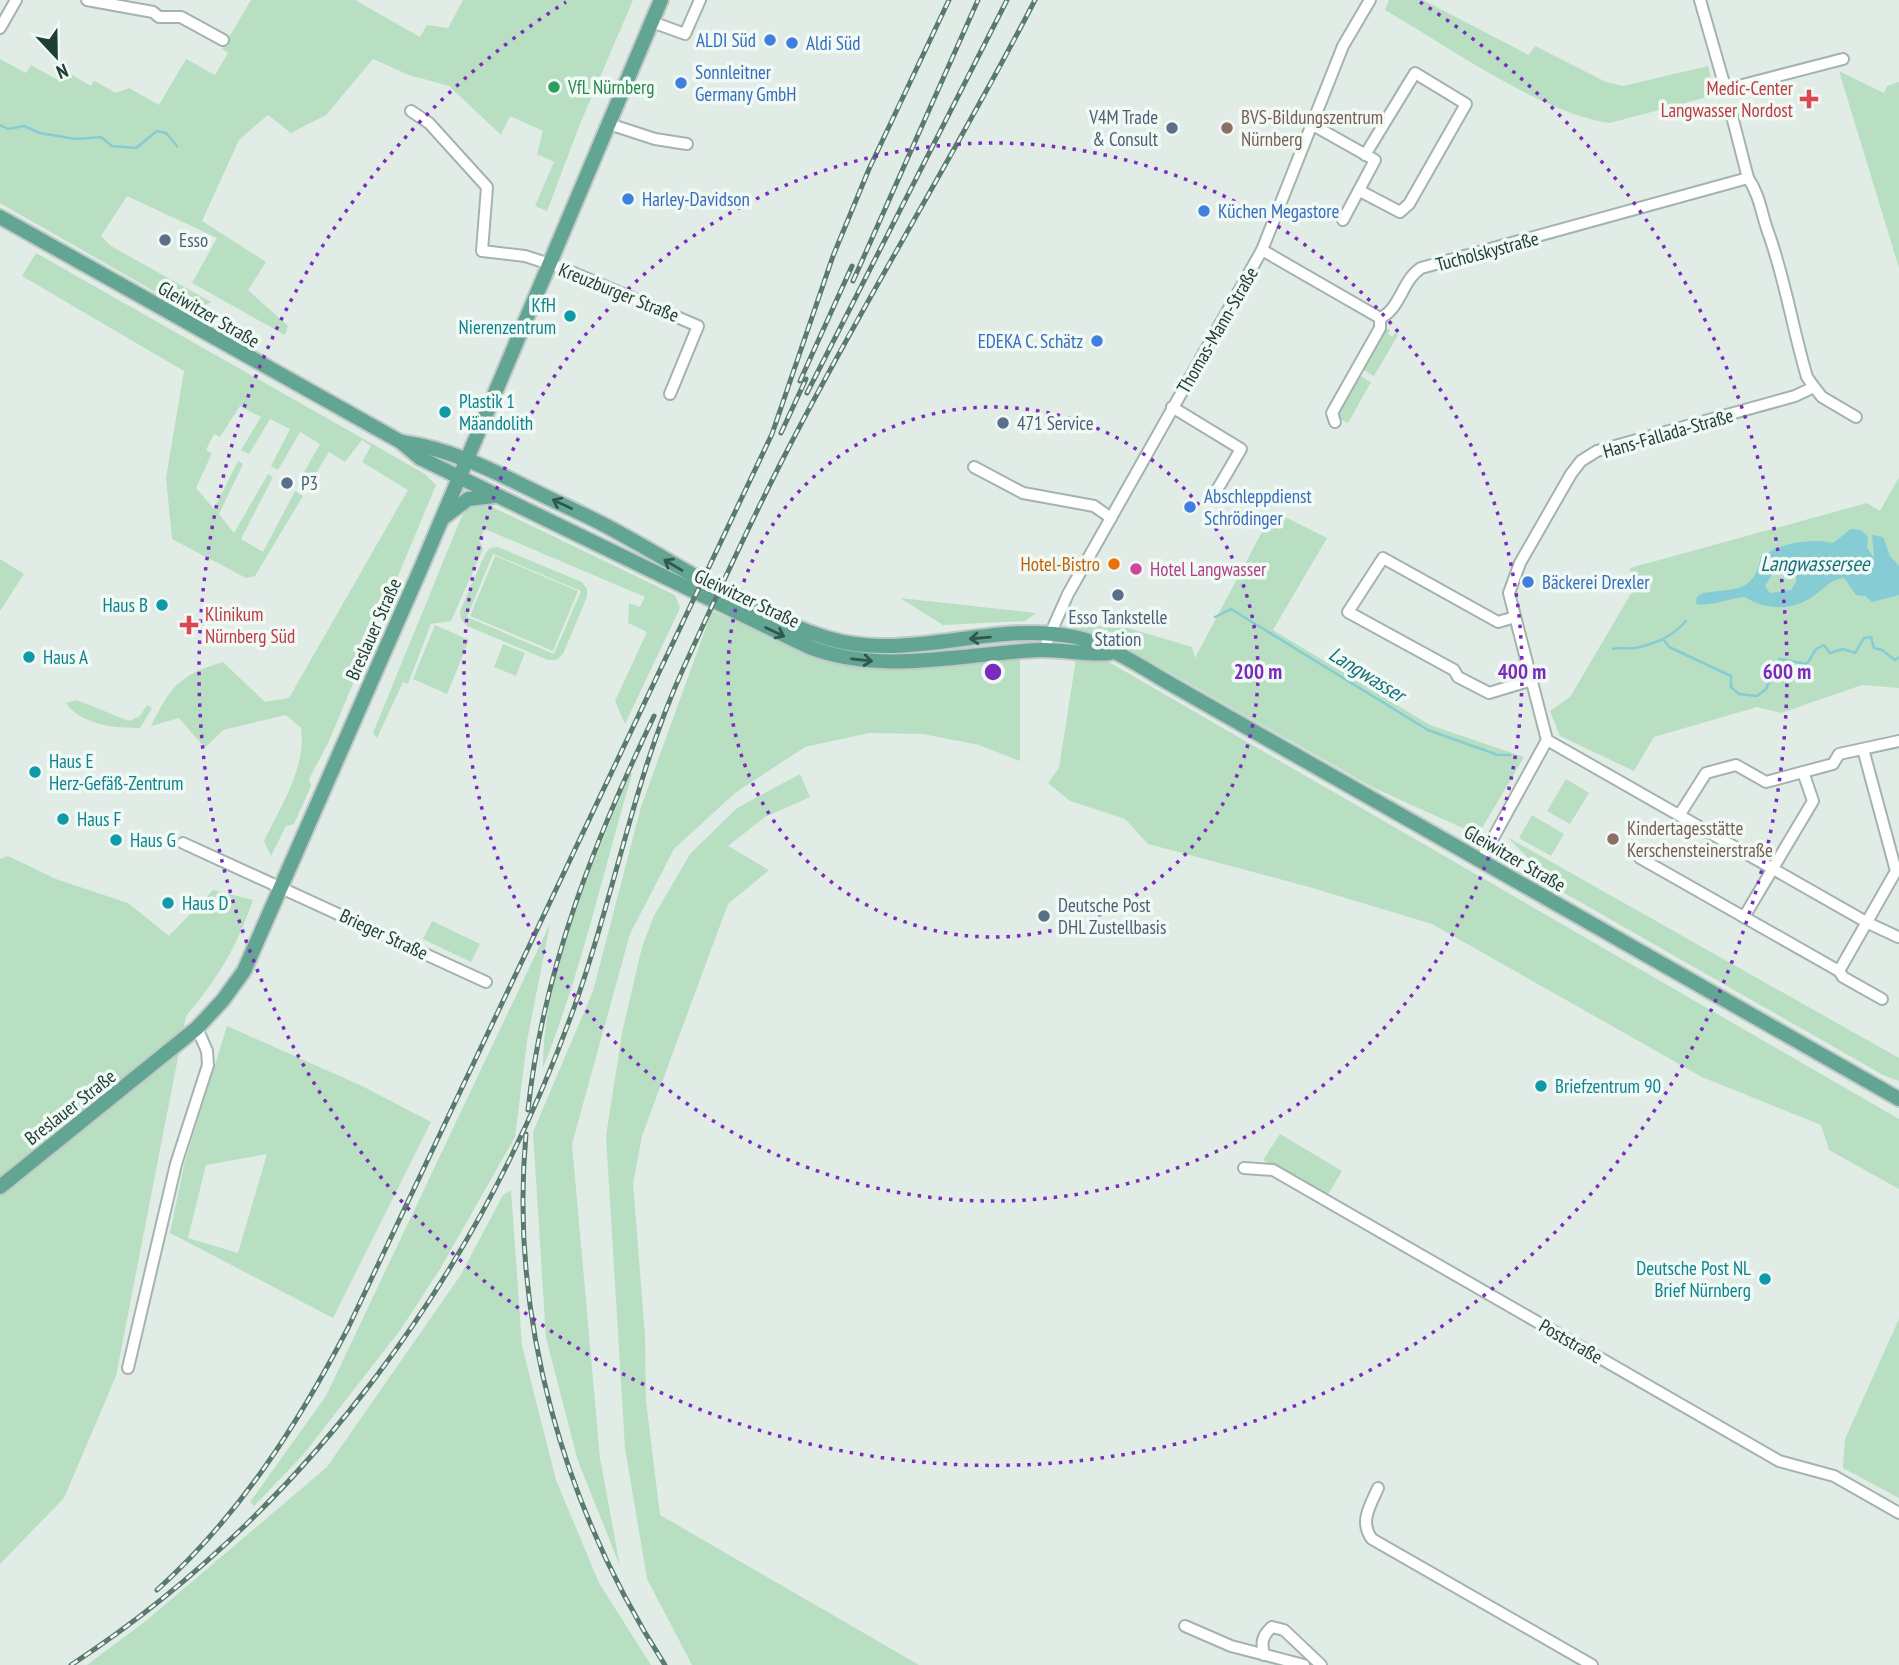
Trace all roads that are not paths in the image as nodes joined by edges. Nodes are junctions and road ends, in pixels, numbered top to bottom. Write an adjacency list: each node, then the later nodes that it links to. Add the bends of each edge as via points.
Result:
1 (16, 0): 7 (street)
2 (87, 0): 10 (street, via 159,17 181,17)
3 (662, 0): 8 (main road, Breslauer Straße)
4 (700, 0): 8 (street, via 685,34)
5 (1370, 0): 15 (street, Thomas-Mann-Straße, via 1343,46)
6 (1700, 0): 11 (street, via 1727,86)
7 (4, 11): 9 (street)
8 (652, 22): 14 (main road, Breslauer Straße)
9 (0, 28)
10 (223, 40)
11 (1843, 59)
12 (411, 111): 23 (street, via 429,123 486,187 482,251)
13 (1732, 116): 18 (street)
14 (609, 124): 16 (street); 23 (main road, Breslauer Straße)
15 (1311, 124): 17 (street); 22 (street, Thomas-Mann-Straße)
16 (687, 144)
17 (1365, 155): 19 (street, via 1375,160); 19 (street, via 1415,73 1466,104 1409,204 1400,212)
18 (1748, 178): 24 (street, Tucholskystraße, via 1421,268 1408,279 1390,313); 25 (street, via 1785,278 1797,344)
19 (1360, 191): 21 (street)
20 (0, 217): 30 (main road, Gleiwitzer Straße)
21 (1343, 220)
22 (1262, 250): 24 (street); 27 (street, Thomas-Mann-Straße)
23 (548, 263): 26 (street, Kreuzburger Straße, via 698,326); 31 (main road, Breslauer Straße)
24 (1380, 318): 29 (street, Tucholskystraße, via 1380,328 1332,413)
25 (1814, 387): 28 (street, via 1822,397); 38 (street, Hans-Fallada-Straße, via 1597,451 1581,461 1512,579 1509,593)
26 (670, 394)
27 (1172, 407): 34 (street, via 1241,449); 37 (street, Thomas-Mann-Straße)
28 (1856, 416)
29 (1335, 422)
30 (401, 442): 31 (main road, Gleiwitzer Straße, via 428,445); 33 (main road, Gleiwitzer Straße, via 420,458)
31 (465, 459): 33 (main road, Breslauer Straße); 39 (main road, Gleiwitzer Straße, one-way to 31, via 880,646 829,639 706,583 612,529)
32 (974, 467): 37 (street, via 1023,493 1094,506)
33 (458, 475): 35 (main road, Gleiwitzer Straße); 36 (main road, Breslauer Straße)
34 (1217, 490)
35 (499, 495): 36 (main road, via 471,497); 40 (main road, Gleiwitzer Straße, one-way to 40, via 717,605 825,653 898,661)
36 (443, 518): 52 (main road, Breslauer Straße)
37 (1111, 518): 39 (street, Thomas-Mann-Straße)
38 (1515, 617): 42 (street, Hans-Fallada-Straße); 42 (street, via 1498,622 1383,558 1348,612 1489,693)
39 (1048, 634): 40 (street, Thomas-Mann-Straße); 41 (main road, Gleiwitzer Straße, via 1096,643)
40 (1045, 650): 41 (main road, Gleiwitzer Straße)
41 (1110, 653): 50 (main road, Gleiwitzer Straße)
42 (1532, 680): 43 (street, Hans-Fallada-Straße)
43 (1548, 740): 47 (street); 50 (street)
44 (1899, 741): 45 (street)
45 (1863, 749): 46 (street, via 1839,754 1833,764); 54 (street, via 1896,870)
46 (1803, 772): 47 (street, via 1766,782 1736,765 1706,773); 51 (street, via 1812,801)
47 (1680, 814): 51 (street)
48 (183, 842): 52 (street, Brieger Straße)
49 (1633, 849): 53 (street, via 1640,858)
50 (1481, 860): 60 (main road, Gleiwitzer Straße)
51 (1773, 869): 53 (street); 54 (street)
52 (281, 888): 57 (street, Brieger Straße); 59 (main road, Breslauer Straße, via 244,971)
53 (1744, 918): 56 (street)
54 (1868, 922): 55 (street); 56 (street)
55 (1898, 937)
56 (1839, 971): 58 (street)
57 (486, 982)
58 (1882, 999)
59 (197, 1028): 62 (main road, Breslauer Straße); 63 (street, via 208,1065 176,1164)
60 (1899, 1099)
61 (1244, 1168): 65 (street, Poststraße, via 1273,1170 1779,1461 1834,1476)
62 (0, 1187)
63 (128, 1368)
64 (1378, 1488): 70 (street, via 1364,1520 1372,1539)
65 (1899, 1513)
66 (1185, 1626): 67 (street)
67 (1260, 1654): 68 (street); 69 (street, via 1264,1634 1272,1627 1282,1628)
68 (1304, 1665)
69 (1321, 1665)
70 (1592, 1665)

